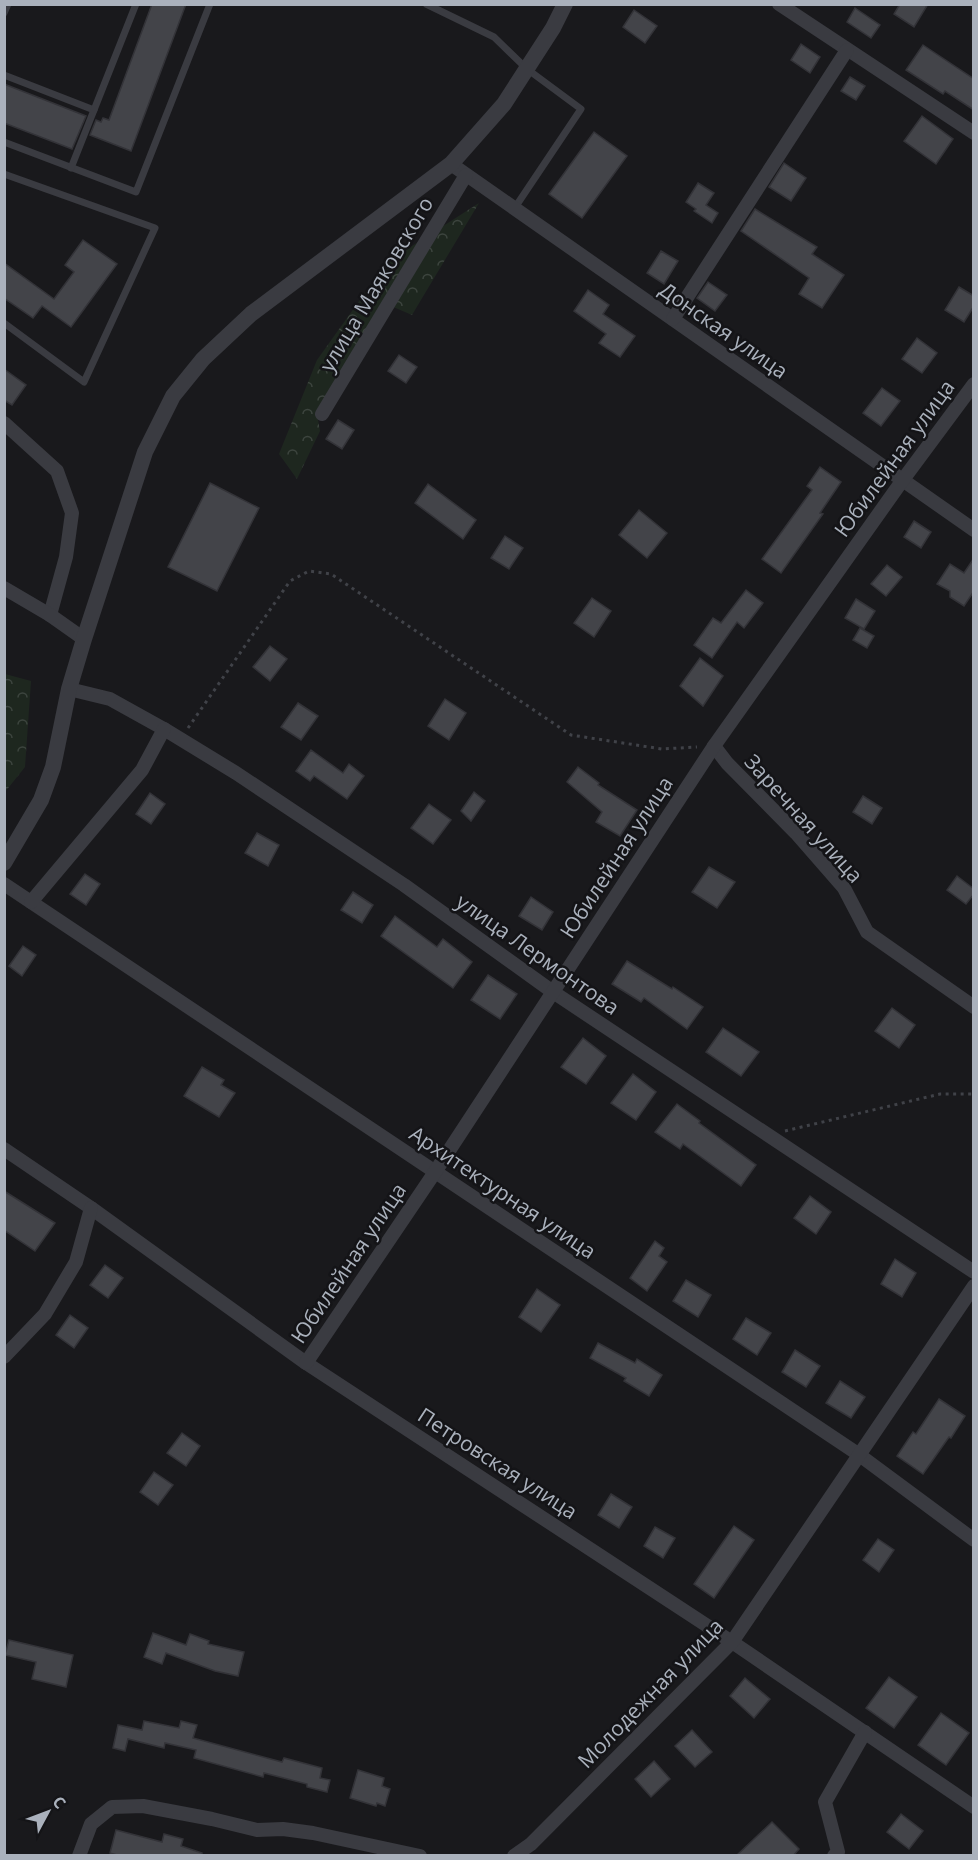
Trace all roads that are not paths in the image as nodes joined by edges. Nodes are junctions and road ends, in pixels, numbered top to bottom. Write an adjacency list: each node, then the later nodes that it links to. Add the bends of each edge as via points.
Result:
1 (8, 4): 7 (lane)
2 (136, 4): 11 (lane)
3 (426, 4): 9 (lane, via 494,37)
4 (565, 4): 9 (street)
5 (779, 4): 8 (street)
6 (207, 5): 15 (lane, via 136,192)
7 (4, 13)
8 (847, 50): 12 (street); 19 (street)
9 (527, 69): 14 (street, via 504,104); 18 (lane, via 581,109)
10 (4, 75): 11 (lane)
11 (94, 110): 15 (lane)
12 (974, 133)
13 (4, 142): 15 (lane)
14 (451, 164): 17 (street, Донская улица); 28 (street, via 251,314 203,358 173,396 146,452)
15 (71, 168)
16 (4, 174): 20 (lane, via 155,228 84,382)
17 (466, 175): 18 (street, Донская улица); 22 (street, улица Маяковского)
18 (514, 209): 19 (street, Донская улица)
19 (673, 319): 24 (street, Донская улица)
20 (4, 323)
21 (974, 384): 24 (street, Юбилейная улица)
22 (322, 414)
23 (4, 423): 27 (street, via 57,471 72,513 66,557)
24 (902, 481): 25 (street, Донская улица); 31 (street, Юбилейная улица)
25 (974, 530)
26 (4, 588): 27 (street)
27 (50, 615): 28 (street)
28 (84, 639): 29 (street)
29 (69, 689): 30 (street, улица Лермонтова, via 110,699); 32 (street, via 52,767 40,800)
30 (164, 729): 34 (street, via 142,770); 35 (street, улица Лермонтова, via 404,885)
31 (714, 746): 35 (street, Юбилейная улица); 36 (street, Заречная улица, via 844,888 867,932)
32 (4, 863)
33 (4, 884): 34 (street, Архитектурная улица)
34 (31, 902): 38 (street, Архитектурная улица)
35 (553, 992): 38 (street, Юбилейная улица); 40 (street, улица Лермонтова)
36 (974, 1007)
37 (4, 1149): 39 (street, Петровская улица)
38 (435, 1172): 43 (street, Юбилейная улица); 44 (street, Архитектурная улица)
39 (91, 1208): 42 (street, via 76,1262 45,1314); 43 (street, Петровская улица)
40 (974, 1272)
41 (974, 1286): 44 (street, Молодежная улица)
42 (4, 1358)
43 (306, 1363): 46 (street, Петровская улица)
44 (858, 1454): 45 (street, Архитектурная улица); 46 (street, Молодежная улица)
45 (974, 1540)
46 (732, 1642): 47 (street, Петровская улица); 51 (street, Молодежная улица, via 531,1844)
47 (865, 1732): 48 (street, Петровская улица); 52 (street, via 825,1802 838,1852)
48 (974, 1807)
49 (79, 1856): 50 (street, via 91,1824 112,1807 143,1806 257,1830 313,1833)
50 (420, 1856)
51 (514, 1856)
52 (834, 1856)

